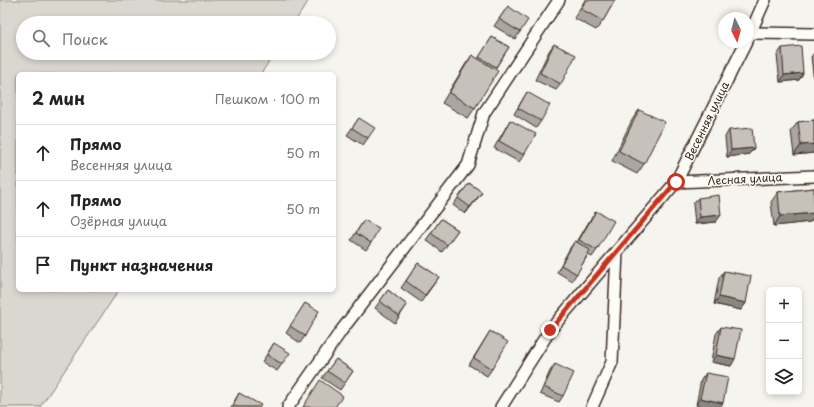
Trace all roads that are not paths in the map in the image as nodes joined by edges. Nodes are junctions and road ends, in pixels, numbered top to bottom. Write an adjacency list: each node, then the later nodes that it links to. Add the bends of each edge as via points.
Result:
1 (559, 0): 10 (street, via 484,113 468,165 341,331)
2 (765, 0): 3 (street, Весенняя улица)
3 (754, 25)
4 (814, 34): 5 (street)
5 (754, 38)
6 (743, 48): 8 (street, Весенняя улица)
7 (814, 176): 8 (street, Лесная улица)
8 (676, 182): 9 (street, Весенняя улица)
9 (617, 252): 11 (street, Весенняя улица, via 550,330); 12 (street, via 612,362)
10 (288, 407)
11 (502, 407)
12 (592, 407)

